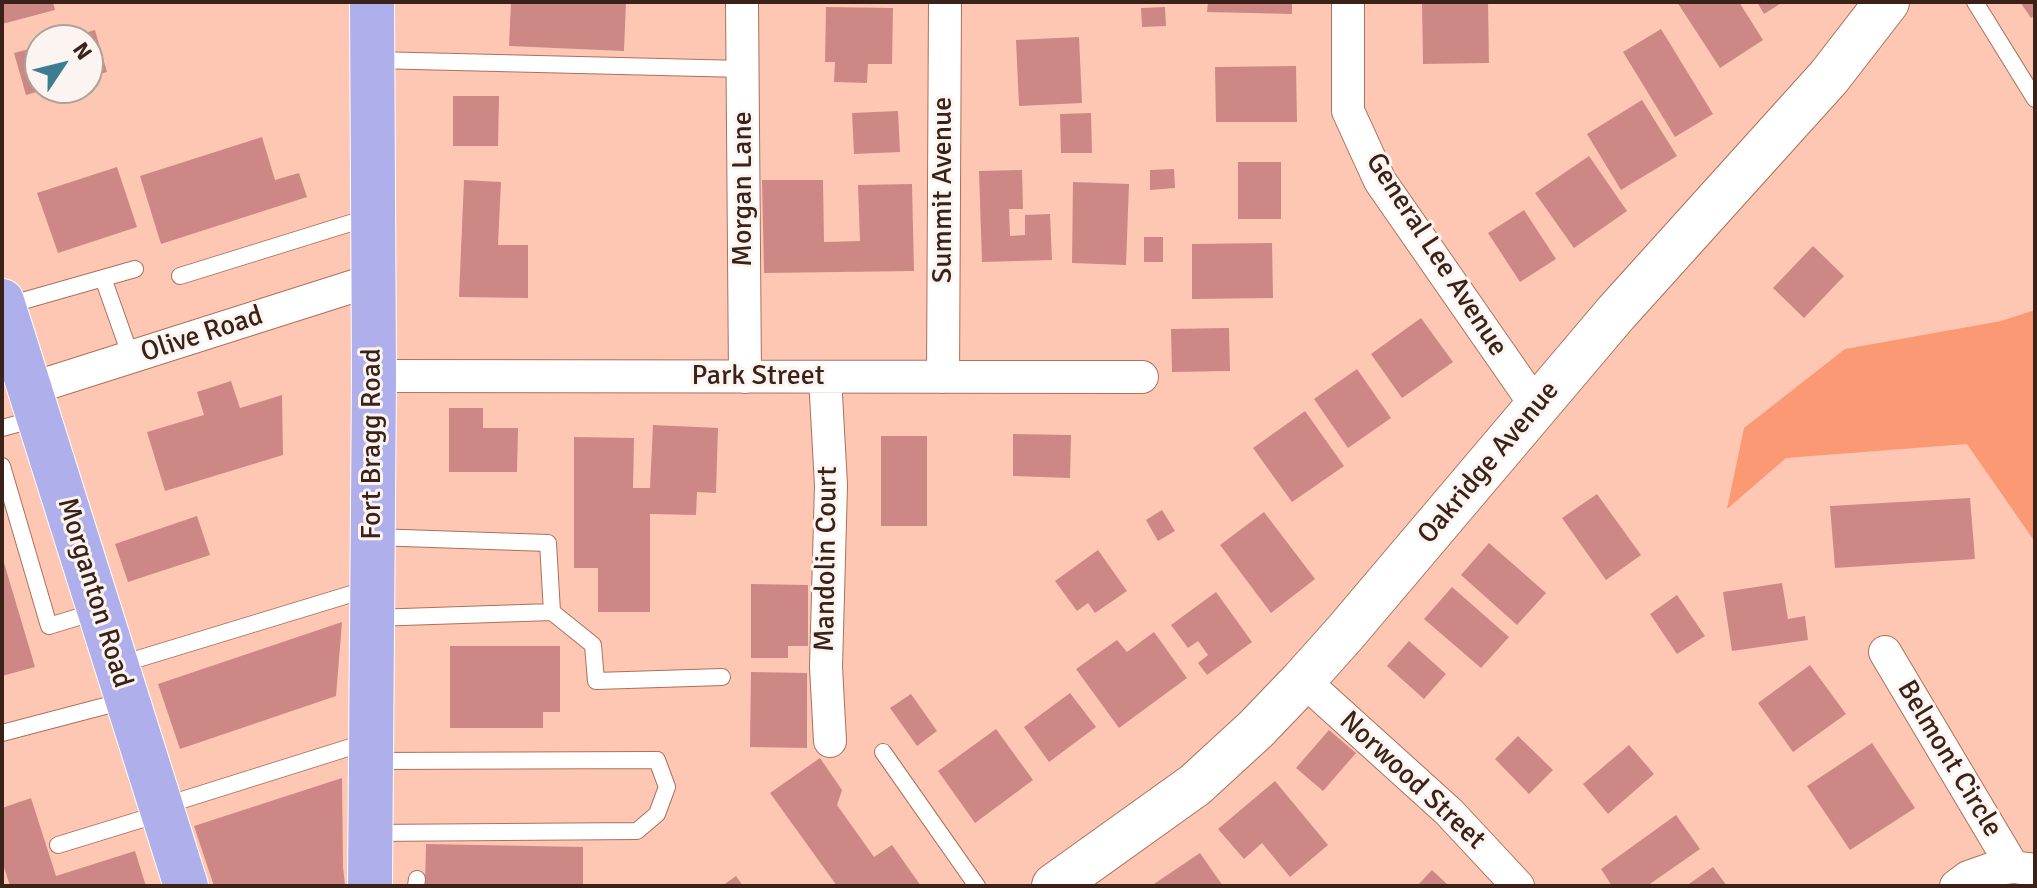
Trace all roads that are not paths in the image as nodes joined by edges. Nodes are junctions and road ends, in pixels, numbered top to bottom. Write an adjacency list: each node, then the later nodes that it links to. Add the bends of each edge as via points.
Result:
1 (372, 2): 7 (main road, Fort Bragg Road)
2 (742, 2): 8 (street, Morgan Lane)
3 (945, 2): 20 (street, Summit Avenue)
4 (1348, 2): 23 (street, General Lee Avenue, via 1348,111 1380,181)
5 (1975, 2): 9 (lane)
6 (1877, 7): 23 (street, Oakridge Avenue, via 1829,77)
7 (372, 60): 8 (lane); 10 (main road, Fort Bragg Road)
8 (743, 69): 18 (street, Morgan Lane)
9 (2035, 99)
10 (373, 216): 12 (lane); 14 (main road, Fort Bragg Road)
11 (135, 269): 13 (lane)
12 (180, 276)
13 (103, 278): 15 (lane); 16 (lane)
14 (373, 280): 16 (street, Olive Road); 17 (main road, Fort Bragg Road)
15 (3, 304): 22 (main road, Morganton Road)
16 (131, 357): 22 (street, Olive Road)
17 (374, 376): 18 (street, Park Street); 25 (main road, Fort Bragg Road)
18 (745, 377): 19 (street, Park Street)
19 (825, 377): 20 (street, Park Street); 34 (street, Mandolin Court, via 831,485 826,667)
20 (943, 377): 21 (street, Park Street)
21 (1142, 377)
22 (19, 396): 27 (main road, Morganton Road)
23 (1537, 407): 31 (street, Oakridge Avenue)
24 (2, 466): 27 (lane, via 49,626)
25 (373, 537): 26 (main road, Fort Bragg Road); 28 (lane, via 548,543)
26 (372, 603): 28 (lane); 32 (lane); 35 (main road, Fort Bragg Road)
27 (99, 611): 32 (main road, Morganton Road)
28 (552, 612): 30 (lane, via 593,645 596,681)
29 (1885, 652): 40 (street, Belmont Circle)
30 (722, 677)
31 (1303, 680): 41 (street, Oakridge Avenue, via 1195,785); 45 (street, Norwood Street, via 1449,812)
32 (121, 682): 33 (lane); 37 (main road, Morganton Road)
33 (2, 733)
34 (830, 741)
35 (371, 751): 37 (lane); 38 (main road, Fort Bragg Road); 38 (lane, via 657,760 667,787 657,814 637,831)
36 (883, 752): 44 (lane)
37 (161, 810): 39 (lane); 42 (main road, Morganton Road)
38 (370, 833): 43 (main road, Fort Bragg Road)
39 (58, 845)
40 (2024, 869): 46 (street, via 1988,870)
41 (1069, 882)
42 (186, 886)
43 (370, 886)
44 (977, 886)
45 (1518, 886)
46 (1956, 886)

